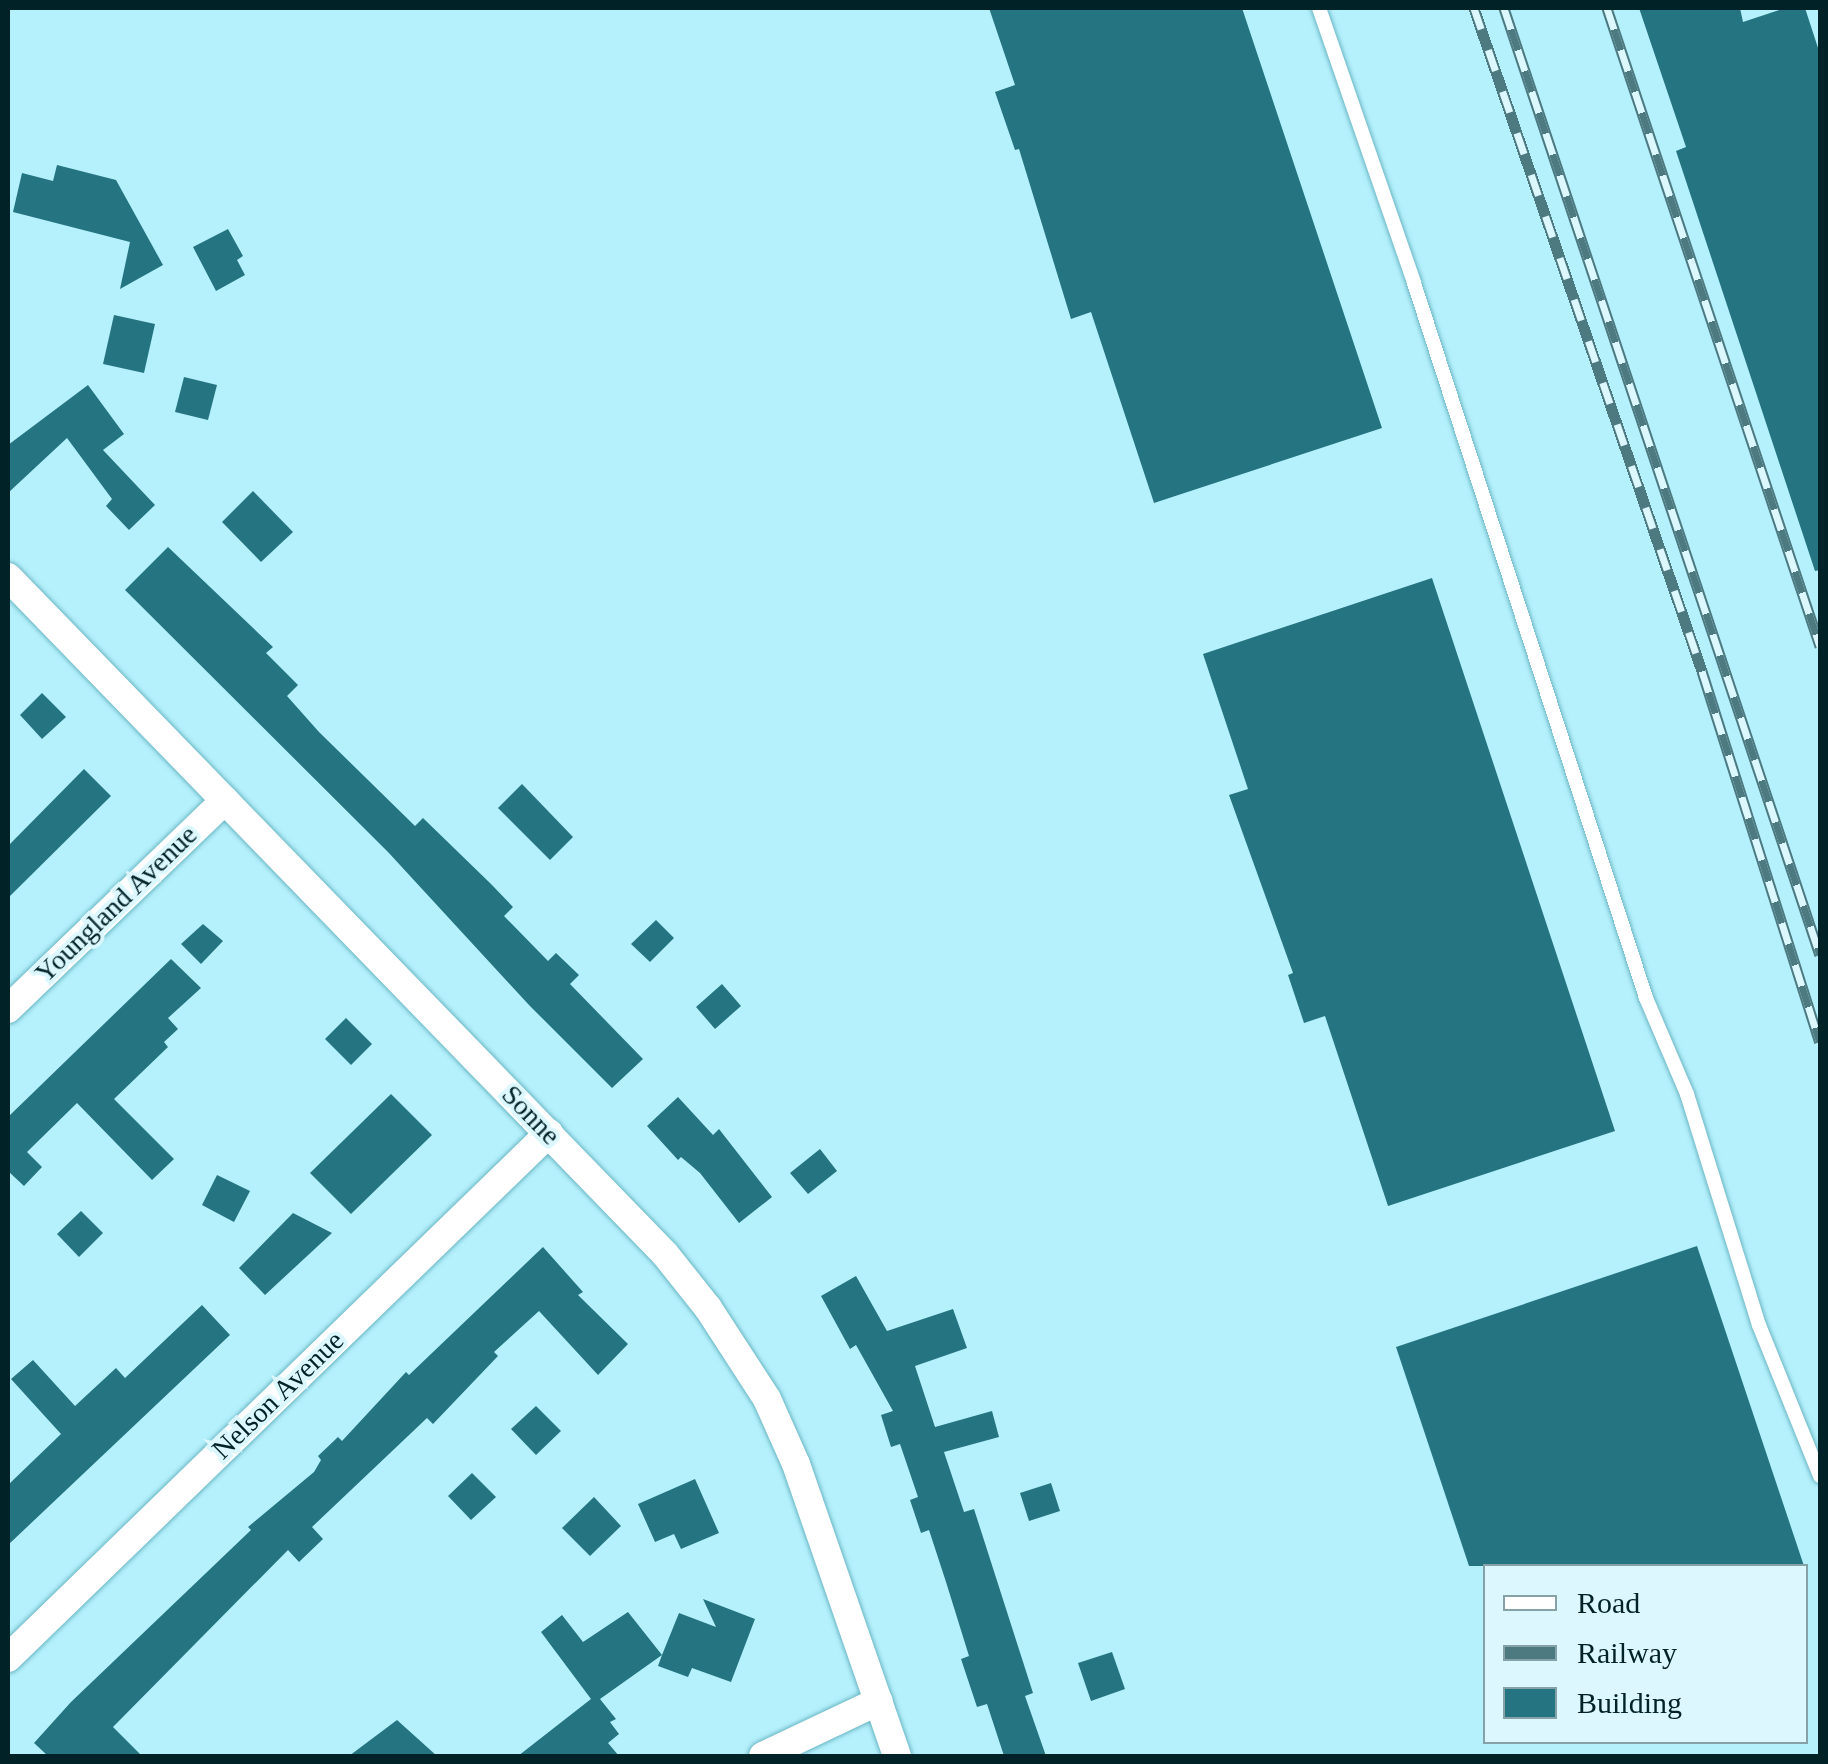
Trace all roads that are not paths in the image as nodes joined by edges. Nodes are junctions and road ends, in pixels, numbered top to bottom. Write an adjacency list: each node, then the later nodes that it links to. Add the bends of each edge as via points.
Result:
1 (1319, 8): 6 (lane, via 1646,998 1687,1094 1759,1326)
2 (8, 577): 3 (street, Sonne)
3 (224, 800): 4 (street, Youngland Avenue); 5 (street, Sonne)
4 (8, 1009)
5 (549, 1133): 7 (street, Nelson Avenue); 8 (street, Sonne, via 665,1254 768,1399)
6 (1820, 1476)
7 (8, 1658)
8 (879, 1701): 9 (street); 10 (street, Sonne)
9 (763, 1756)
10 (897, 1756)

